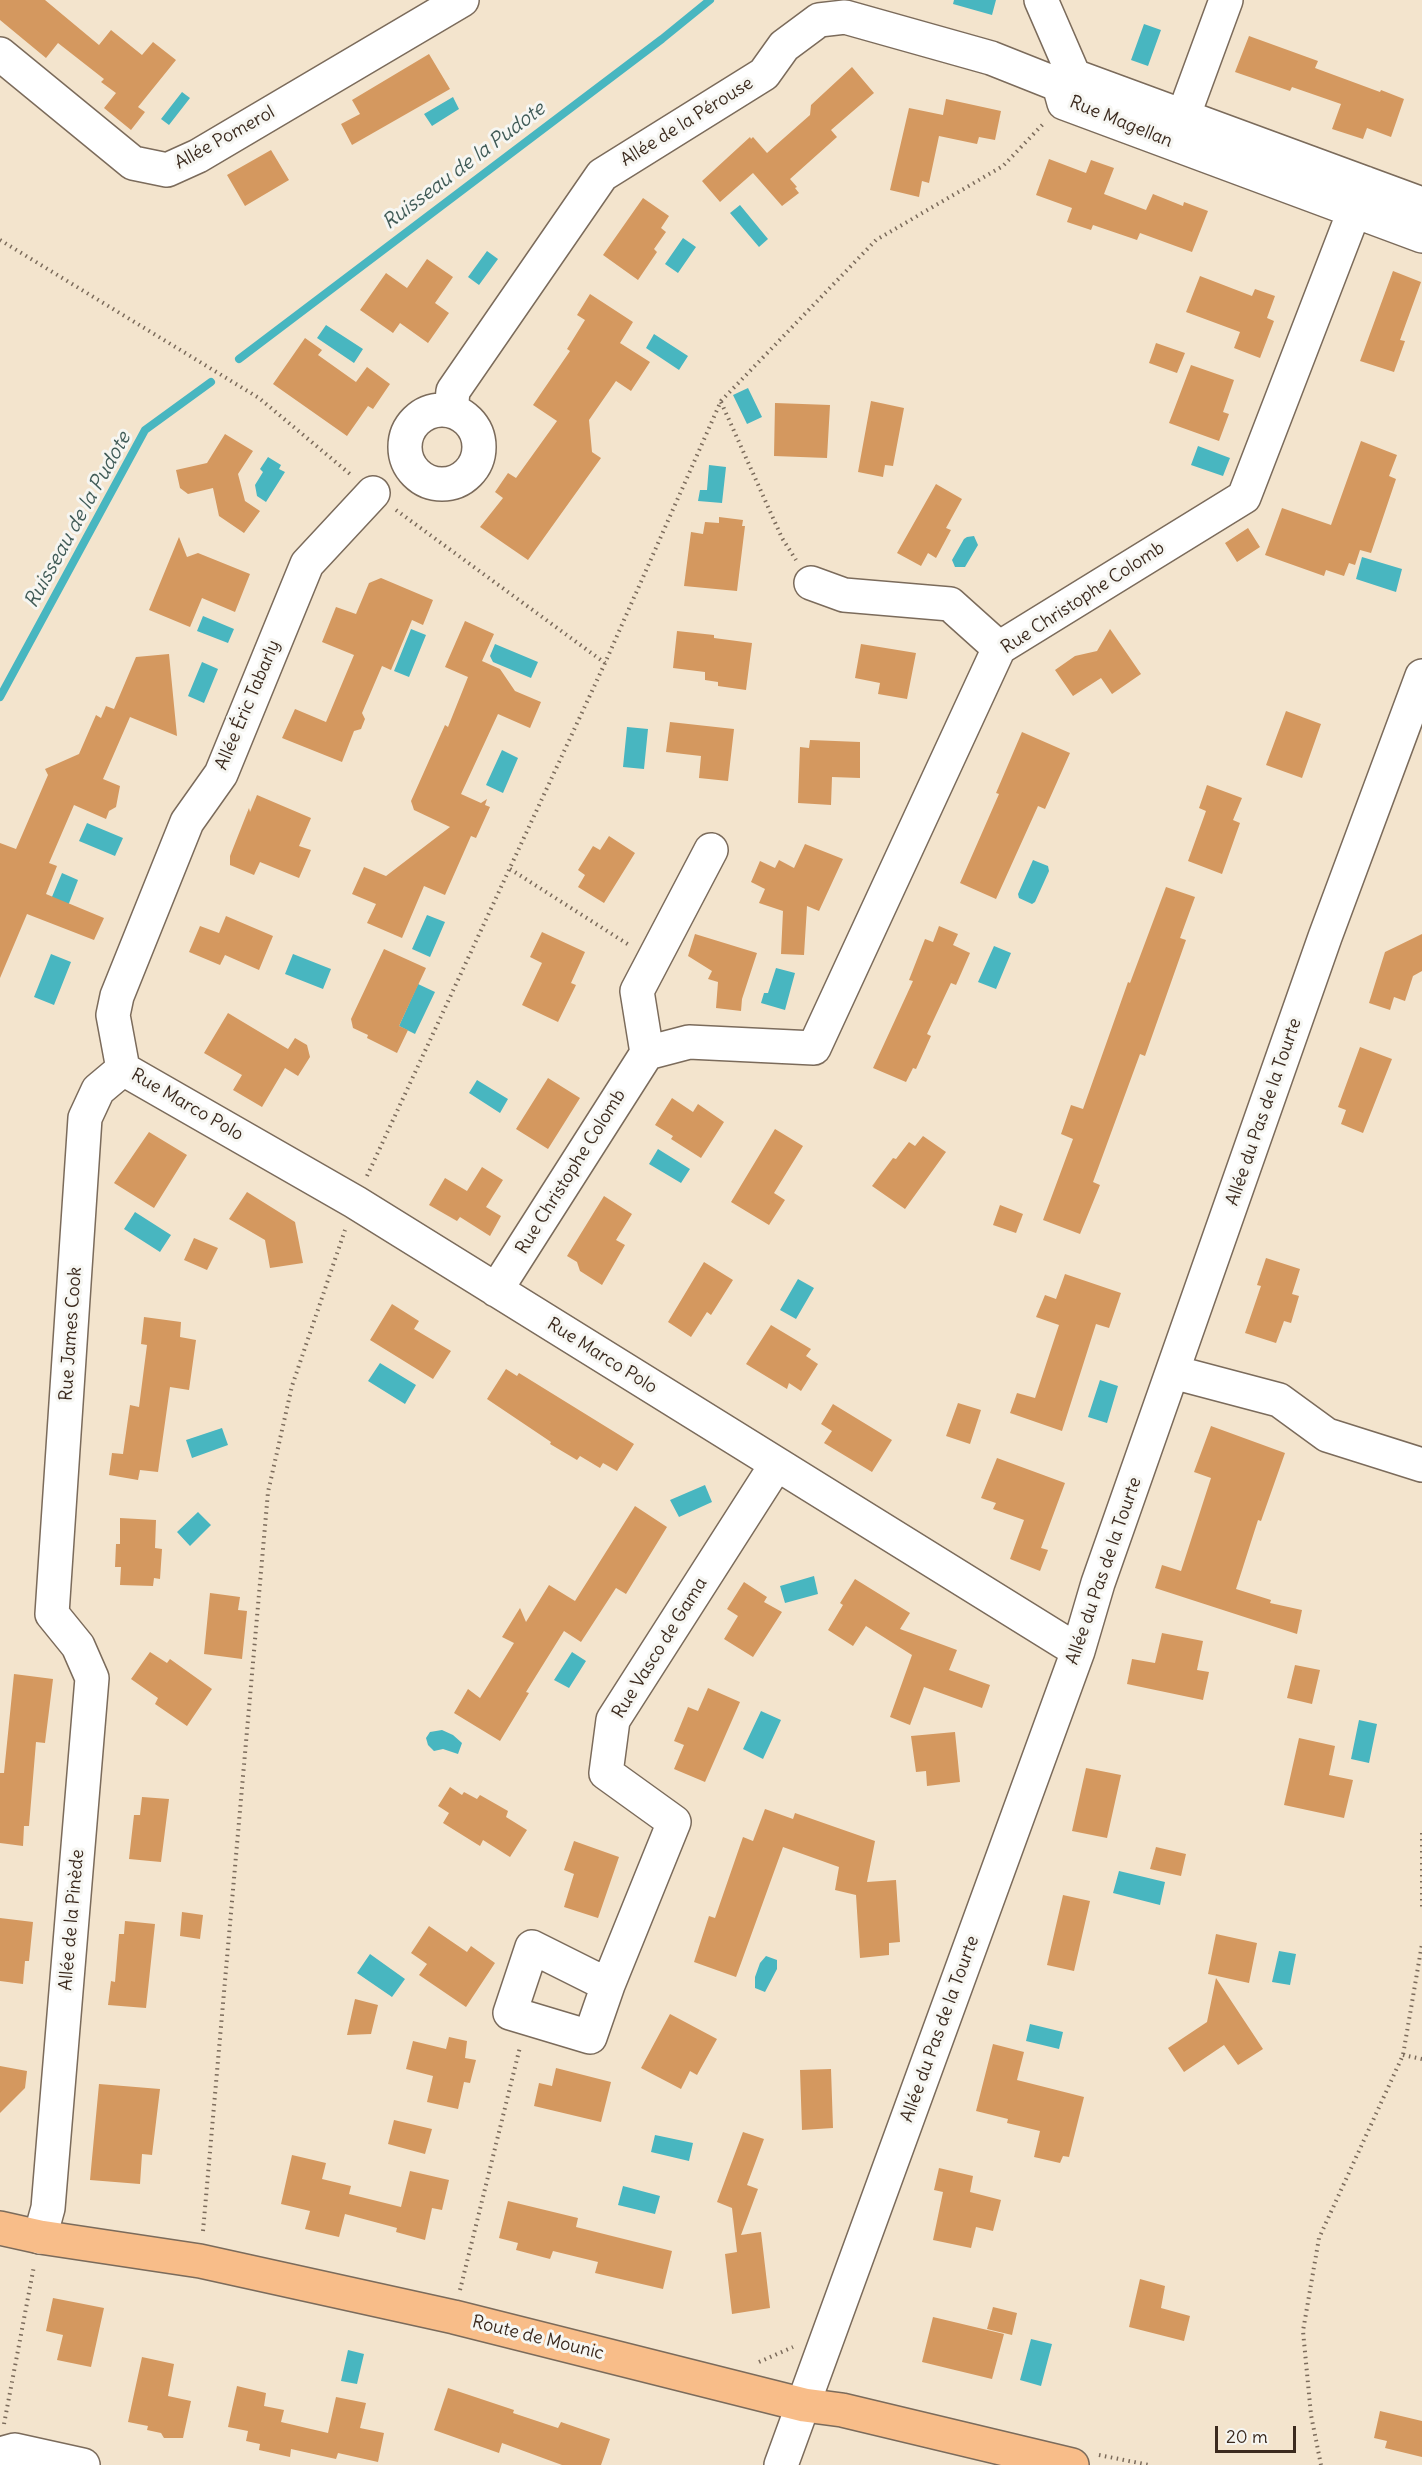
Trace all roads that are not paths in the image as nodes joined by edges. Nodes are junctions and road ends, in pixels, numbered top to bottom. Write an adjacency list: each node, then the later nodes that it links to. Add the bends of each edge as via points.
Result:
1 (462, 0): 4 (street, Allée Pomerol, via 198,156 167,170 133,163)
2 (1041, 0): 5 (street)
3 (1226, 0): 6 (street)
4 (0, 54)
5 (1066, 88): 6 (street, Rue Magellan); 10 (street, Allée de la Pérouse, via 991,58 845,17 819,20 784,46 764,74 602,175 453,391)
6 (1178, 130): 7 (street, Rue Magellan)
7 (1359, 197): 8 (street, Rue Magellan); 9 (street, Rue Magellan); 13 (street, Rue Christophe Colomb, via 1244,497)
8 (1422, 204)
9 (1422, 236)
10 (451, 411)
11 (373, 493): 17 (street, Allée Éric Tabarly, via 307,564 221,774 187,822 117,996 113,1015)
12 (811, 583): 13 (street, via 844,595 950,604)
13 (999, 648): 16 (street, Rue Christophe Colomb, via 814,1048 689,1042)
14 (1422, 676): 19 (street, Allée du Pas de la Tourte, via 1325,937)
15 (711, 850): 16 (street, via 638,991)
16 (647, 1053): 18 (street, Rue Christophe Colomb)
17 (123, 1069): 18 (street, Rue Marco Polo, via 355,1202); 22 (street, Rue James Cook, via 98,1090 86,1118)
18 (496, 1290): 20 (street, Rue Marco Polo)
19 (1173, 1372): 21 (street, via 1279,1400 1327,1435); 23 (street, Allée du Pas de la Tourte)
20 (776, 1465): 23 (street, Rue Marco Polo); 24 (street, Rue Vasco de Gama, via 613,1720 606,1773 674,1822)
21 (1422, 1466)
22 (52, 1614): 26 (street, Allée de la Pinède, via 78,1646 92,1678 47,2214)
23 (1078, 1651): 27 (street, Allée du Pas de la Tourte)
24 (608, 1985): 24 (street, Rue Vasco de Gama, via 532,1947 510,2013 590,2037)
25 (0, 2228): 26 (main road, Route de Mounic)
26 (40, 2237): 27 (main road, Route de Mounic, via 200,2261 454,2317)
27 (804, 2404): 30 (street, Allée du Pas de la Tourte); 31 (main road, Route de Mounic)
28 (8, 2452): 29 (street)
29 (83, 2465)
30 (781, 2465)
31 (1072, 2465)

